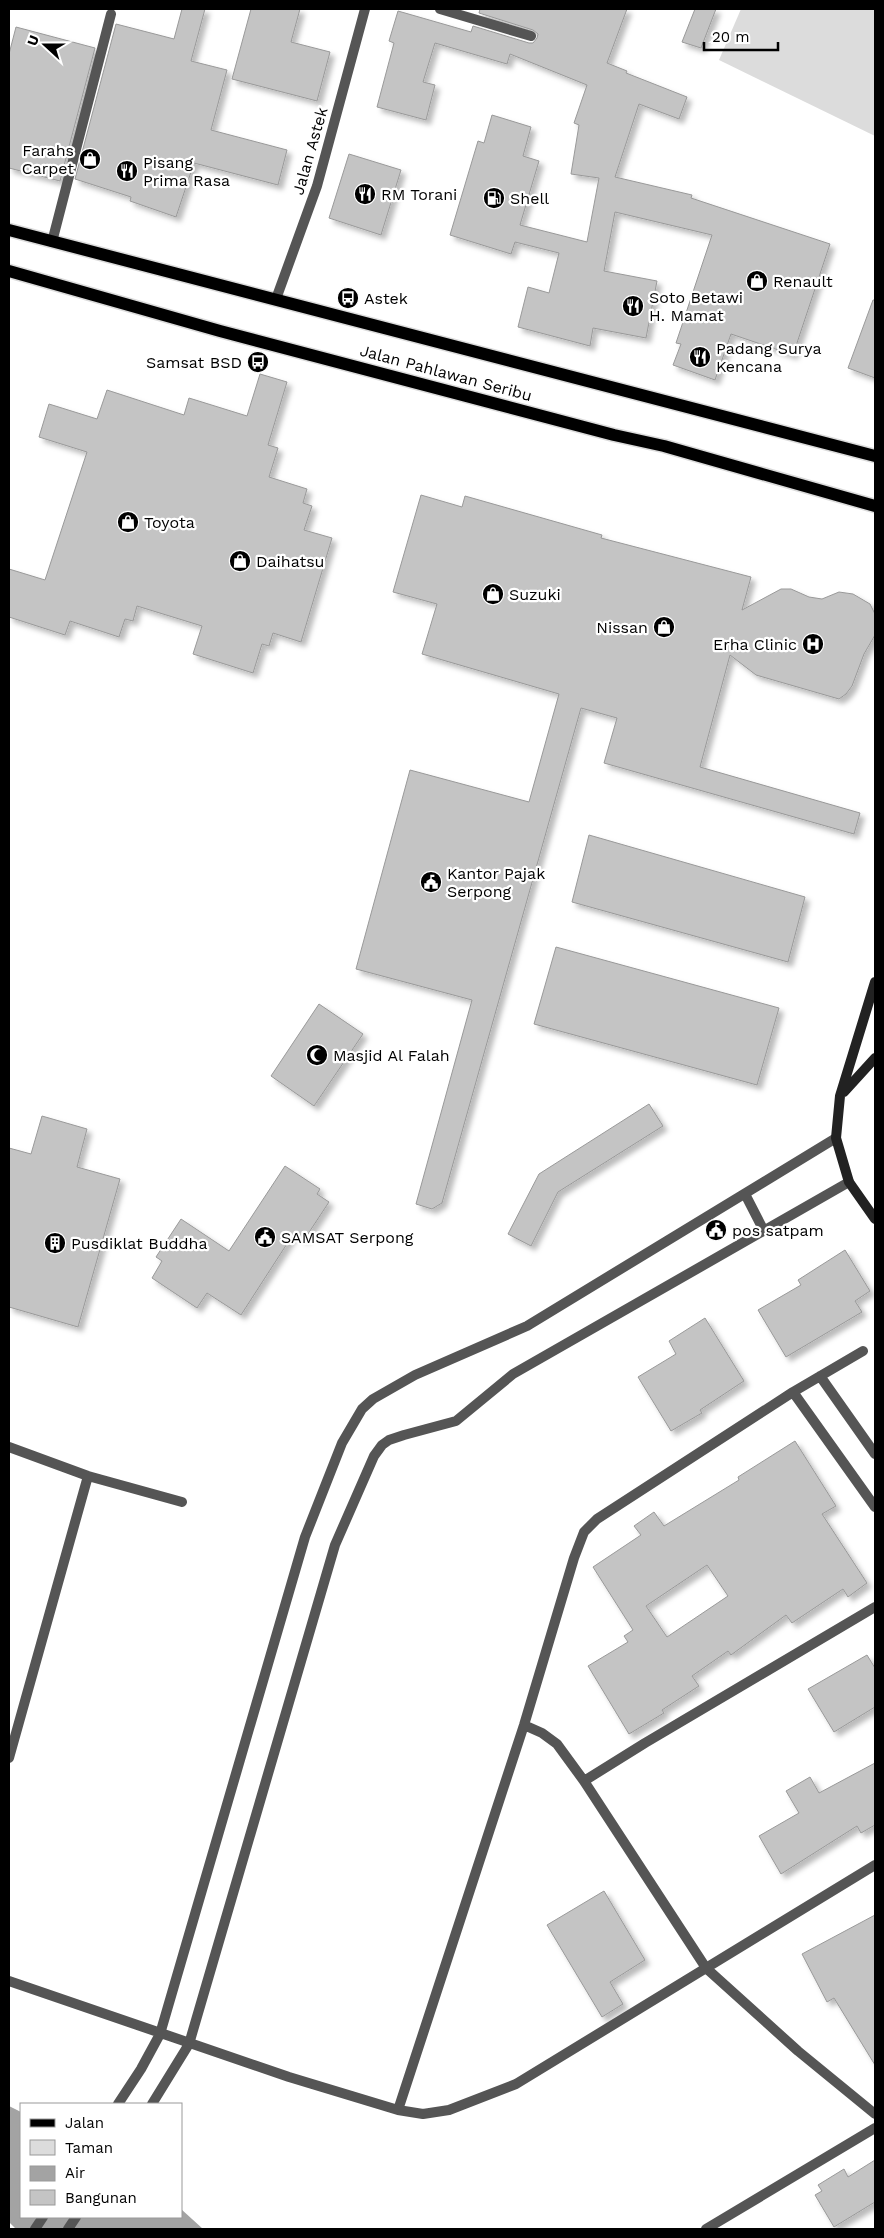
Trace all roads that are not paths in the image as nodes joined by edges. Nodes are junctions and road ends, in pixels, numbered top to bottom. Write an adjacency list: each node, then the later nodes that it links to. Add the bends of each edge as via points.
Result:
1 (365, 9): 8 (street, Jalan Astek, via 317,186)
2 (440, 9): 4 (street)
3 (112, 14): 6 (street)
4 (531, 36)
5 (9, 230): 6 (main road, Jalan Pahlawan Seribu)
6 (52, 242): 8 (main road, Jalan Pahlawan Seribu)
7 (9, 271): 10 (main road, Jalan Pahlawan Seribu, via 220,331 664,446)
8 (276, 300): 9 (main road, Jalan Pahlawan Seribu)
9 (875, 456)
10 (875, 506)
11 (875, 982): 13 (main road)
12 (875, 1058): 13 (main road)
13 (840, 1096): 14 (main road)
14 (836, 1138): 15 (main road); 16 (street)
15 (849, 1182): 17 (main road); 18 (street)
16 (745, 1194): 18 (street); 34 (street, via 527,1326 435,1366 373,1399 353,1422 305,1537)
17 (875, 1219)
18 (764, 1231): 35 (street, via 513,1374 456,1421 389,1440 374,1456 335,1545)
19 (863, 1351): 20 (street)
20 (820, 1376): 21 (street); 23 (street)
21 (793, 1392): 26 (street); 28 (street, via 597,1519 584,1532)
22 (9, 1447): 24 (street)
23 (875, 1454)
24 (88, 1476): 25 (street); 29 (street)
25 (182, 1502)
26 (875, 1507)
27 (875, 1607): 30 (street)
28 (524, 1725): 30 (street, via 557,1744); 38 (street)
29 (9, 1758)
30 (584, 1781): 32 (street)
31 (875, 1865): 32 (street)
32 (706, 1968): 38 (street, via 516,2084 449,2110 423,2114); 39 (street, via 798,2051)
33 (9, 1981): 34 (street)
34 (160, 2034): 35 (street); 36 (street, via 142,2069)
35 (189, 2044): 37 (street); 38 (street)
36 (119, 2103)
37 (153, 2103)
38 (398, 2110)
39 (875, 2114)
40 (875, 2128): 45 (street)
41 (42, 2218): 43 (street)
42 (75, 2218): 44 (street)
43 (35, 2229)
44 (68, 2229)
45 (706, 2229)

